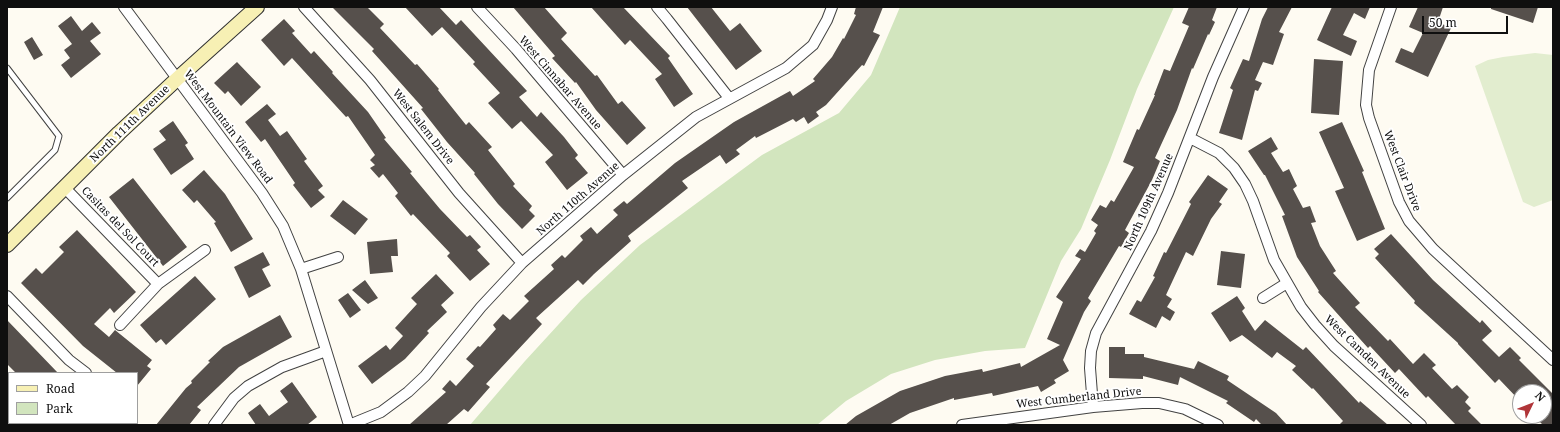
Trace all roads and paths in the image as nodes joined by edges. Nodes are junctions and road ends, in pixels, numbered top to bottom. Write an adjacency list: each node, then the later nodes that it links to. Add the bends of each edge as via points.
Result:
1 (124, 7): 10 (street, West Mountain View Road)
2 (257, 7): 10 (street, North 111th Avenue)
3 (304, 7): 19 (street, West Salem Drive, via 370,80 459,193)
4 (477, 7): 13 (street, West Cinnabar Avenue)
5 (657, 7): 11 (street)
6 (832, 7): 11 (street, North 110th Avenue, via 828,20 813,45 786,68)
7 (1244, 7): 12 (street, North 109th Avenue)
8 (1391, 7): 27 (street, West Clair Drive, via 1368,70 1366,105 1399,202 1409,221 1433,249)
9 (7, 68): 15 (lane, via 59,136 55,150)
10 (177, 78): 14 (street, North 111th Avenue); 20 (street, West Mountain View Road, via 271,206 283,226)
11 (729, 98): 13 (street, North 110th Avenue, via 696,117)
12 (1190, 138): 21 (street, West Camden Avenue, via 1219,153 1245,184 1274,260); 29 (street, North 109th Avenue, via 1151,231 1096,334 1090,368)
13 (623, 175): 19 (street, North 110th Avenue)
14 (64, 187): 16 (street, North 111th Avenue); 22 (street, Casitas del Sol Court)
15 (7, 198)
16 (7, 245)
17 (205, 250): 22 (street)
18 (338, 257): 20 (street)
19 (522, 263): 31 (street, North 110th Avenue, via 481,307 425,376 408,392 381,412)
20 (301, 269): 26 (street, West Mountain View Road)
21 (1287, 283): 24 (street); 34 (street, West Camden Avenue, via 1301,307 1334,346)
22 (158, 284): 25 (street)
23 (7, 296): 28 (street, via 69,360)
24 (1264, 298)
25 (120, 325)
26 (326, 351): 30 (street, via 282,367 248,386 234,398); 31 (street, West Mountain View Road)
27 (1553, 360)
28 (85, 372)
29 (1093, 407): 32 (street, West Cumberland Drive); 33 (street, West Cumberland Drive, via 1142,402 1160,403 1185,409)
30 (214, 425)
31 (349, 425)
32 (962, 425)
33 (1218, 425)
34 (1421, 425)

